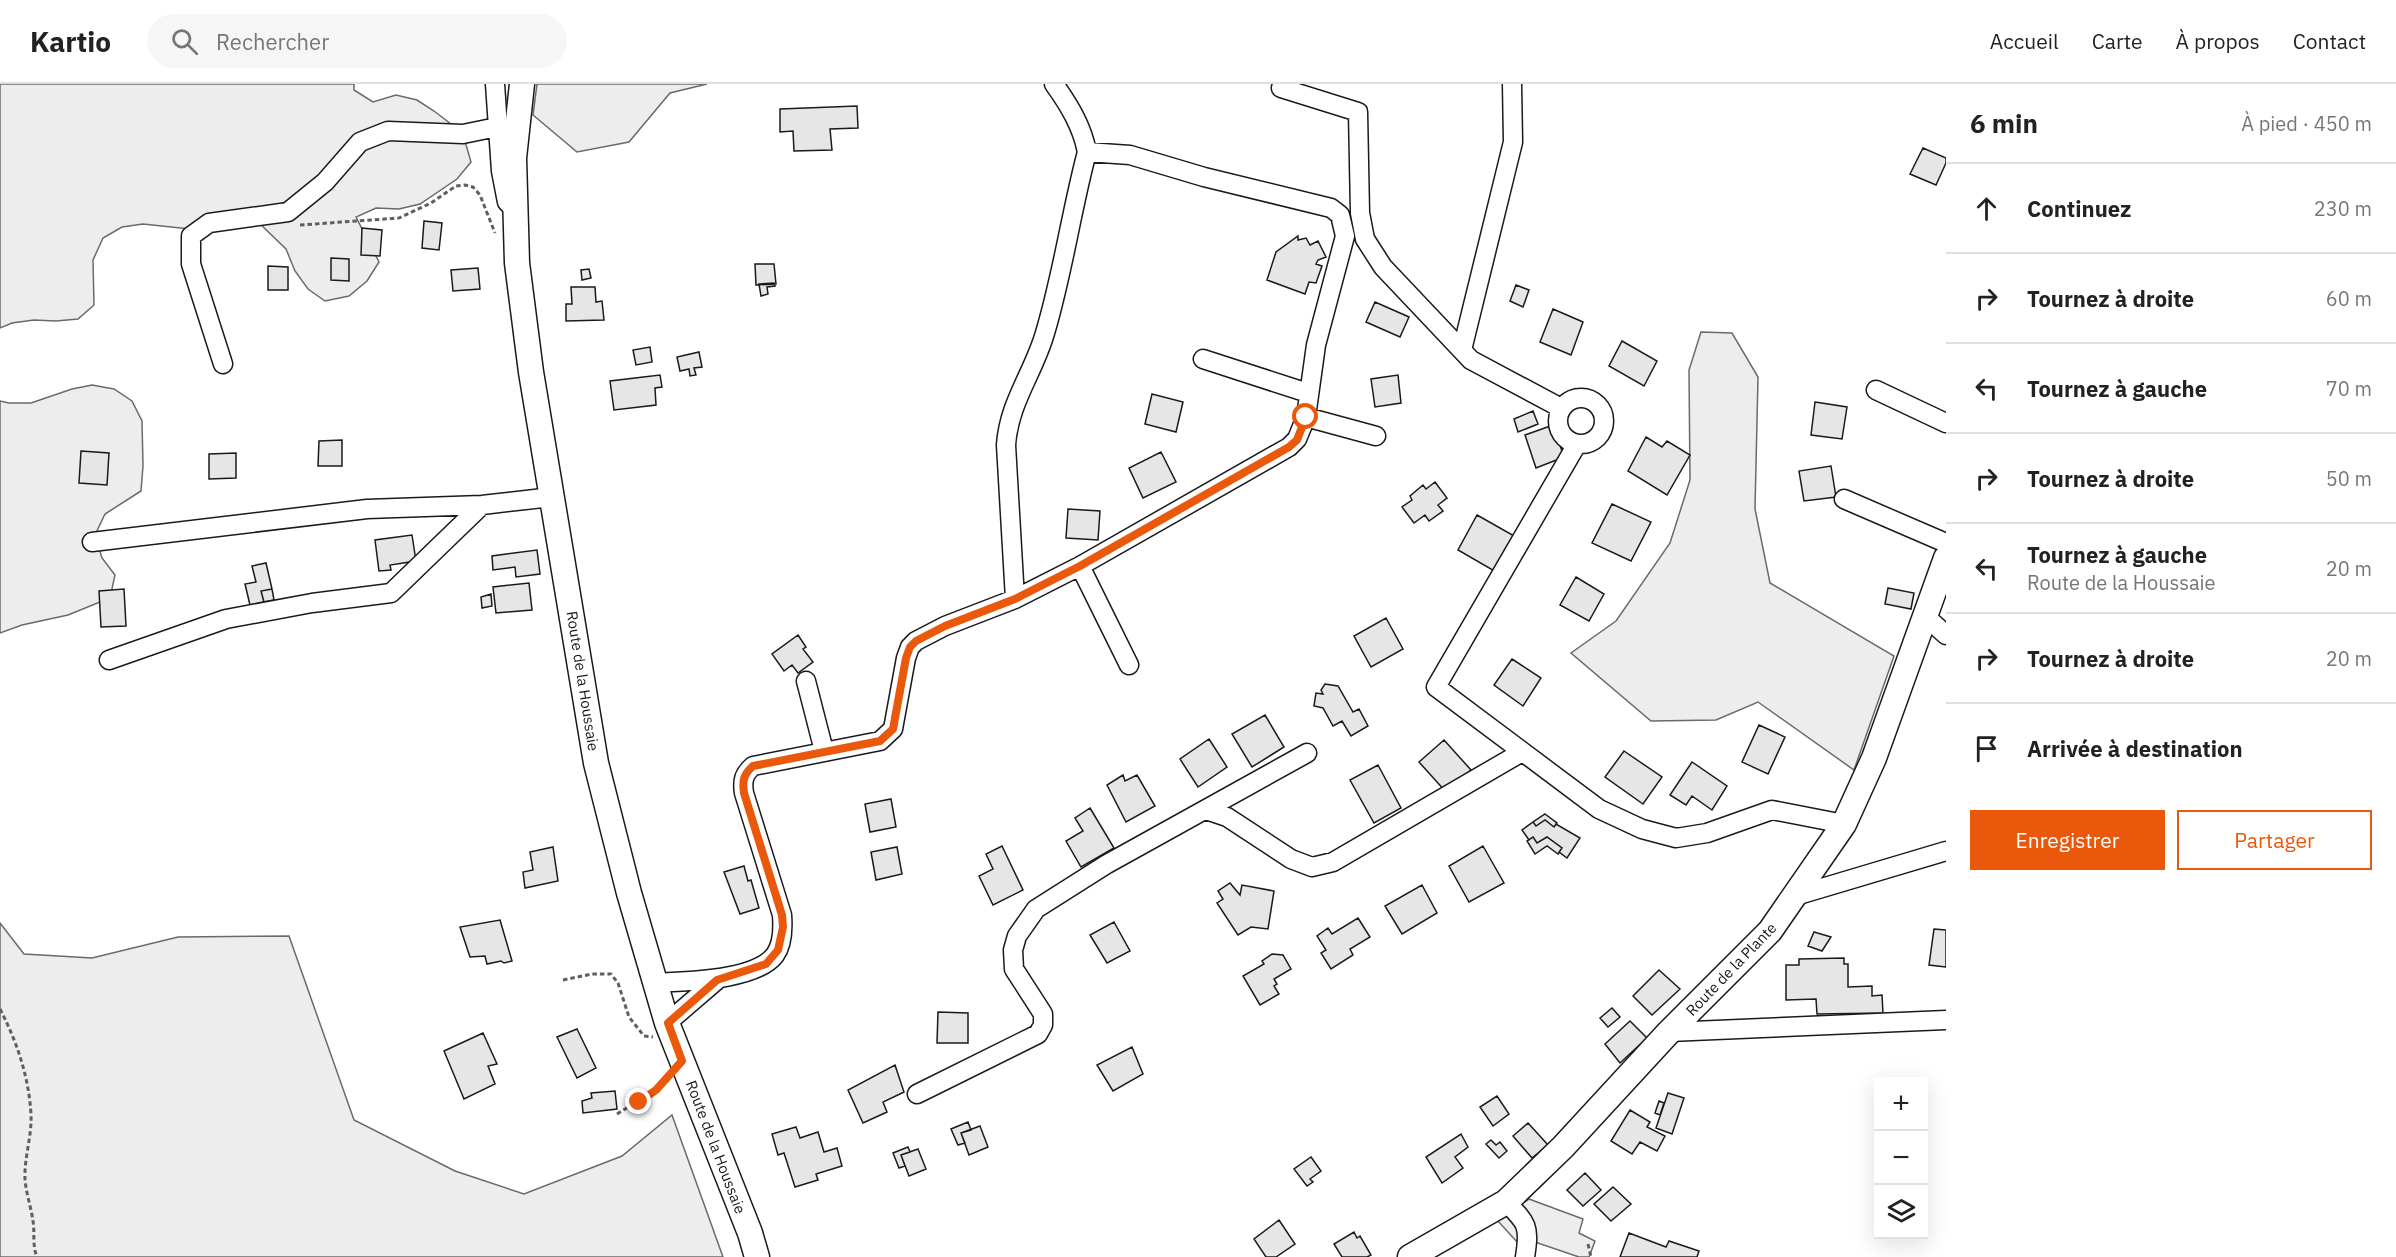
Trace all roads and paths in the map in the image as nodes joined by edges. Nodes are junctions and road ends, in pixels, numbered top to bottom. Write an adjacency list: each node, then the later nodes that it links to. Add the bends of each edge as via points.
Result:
1 (495, 84): 6 (street)
2 (522, 84): 8 (main road, Route de la Houssaie, via 514,158)
3 (1054, 84): 7 (street, via 1076,120)
4 (1512, 84): 11 (street, via 1513,142)
5 (1281, 88): 11 (street, via 1358,112 1360,213 1365,239 1383,267)
6 (497, 127): 8 (street, via 507,202); 13 (street, via 463,134 388,131 360,142 325,182 288,212 209,223 191,236 191,264)
7 (1087, 152): 15 (street, via 1130,155 1331,208 1340,215 1345,236 1316,345); 28 (street, via 1045,335 1007,429)
8 (515, 210): 21 (main road, Route de la Houssaie, via 517,263 531,372)
9 (291, 226): 10 (path, via 399,218 456,186 465,185 480,195)
10 (496, 242)
11 (1462, 350): 16 (street, via 1471,360)
12 (1203, 359): 15 (street)
13 (223, 364)
14 (1876, 390): 18 (street)
15 (1308, 393): 17 (street)
16 (1561, 408): 20 (street, via 1560,430); 20 (street, via 1573,398 1588,398 1604,414 1605,422 1598,436)
17 (1306, 417): 19 (street); 27 (street, via 1297,440 1289,447)
18 (1946, 423)
19 (1376, 436)
20 (1577, 444): 35 (street, via 1436,687)
21 (552, 496): 23 (street); 43 (main road, Route de la Houssaie, via 596,763)
22 (1844, 499): 25 (street)
23 (482, 505): 24 (street, via 367,509); 31 (street, via 391,593 225,619)
24 (92, 542)
25 (1946, 543)
26 (1946, 558): 29 (main road, Route de la Plante)
27 (1080, 566): 28 (street); 32 (street)
28 (1015, 599): 34 (street, via 916,641 906,658 896,720 888,735 880,741)
29 (1925, 616): 30 (street); 38 (main road, Route de la Plante, via 1874,758)
30 (1946, 635)
31 (109, 660)
32 (1129, 665)
33 (806, 681): 34 (street)
34 (824, 751): 42 (street, via 753,766 745,773 744,793 783,927 778,950 766,964)
35 (1522, 752): 37 (street, via 1333,862 1312,867); 38 (street, via 1599,809 1642,829 1676,838 1707,833 1772,810)
36 (1307, 753): 37 (street)
37 (1206, 810): 49 (street, via 1107,864 1036,909 1017,936 1013,950 1014,969 1043,1014 1038,1034)
38 (1844, 824): 40 (main road, Route de la Plante)
39 (1946, 850): 40 (street)
40 (1795, 897): 47 (main road, Route de la Plante, via 1770,931)
41 (563, 980): 46 (path, via 611,974 629,1017 644,1036)
42 (717, 980): 43 (street); 46 (street)
43 (655, 982): 46 (main road, Route de la Houssaie)
44 (0, 1009): 53 (path, via 16,1042 27,1082 32,1117 25,1180)
45 (1946, 1020): 47 (street)
46 (670, 1029): 48 (main road, Route de la Houssaie)
47 (1669, 1032): 51 (main road, Route de la Plante, via 1563,1147)
48 (682, 1061): 50 (path, via 656,1090); 54 (main road, Route de la Houssaie)
49 (917, 1095)
50 (617, 1114)
51 (1506, 1202): 55 (main road, Route de la Plante); 56 (street, via 1525,1221)
52 (1588, 1244): 57 (path)
53 (37, 1257)
54 (757, 1257)
55 (1410, 1257)
56 (1525, 1257)
57 (1591, 1257)

